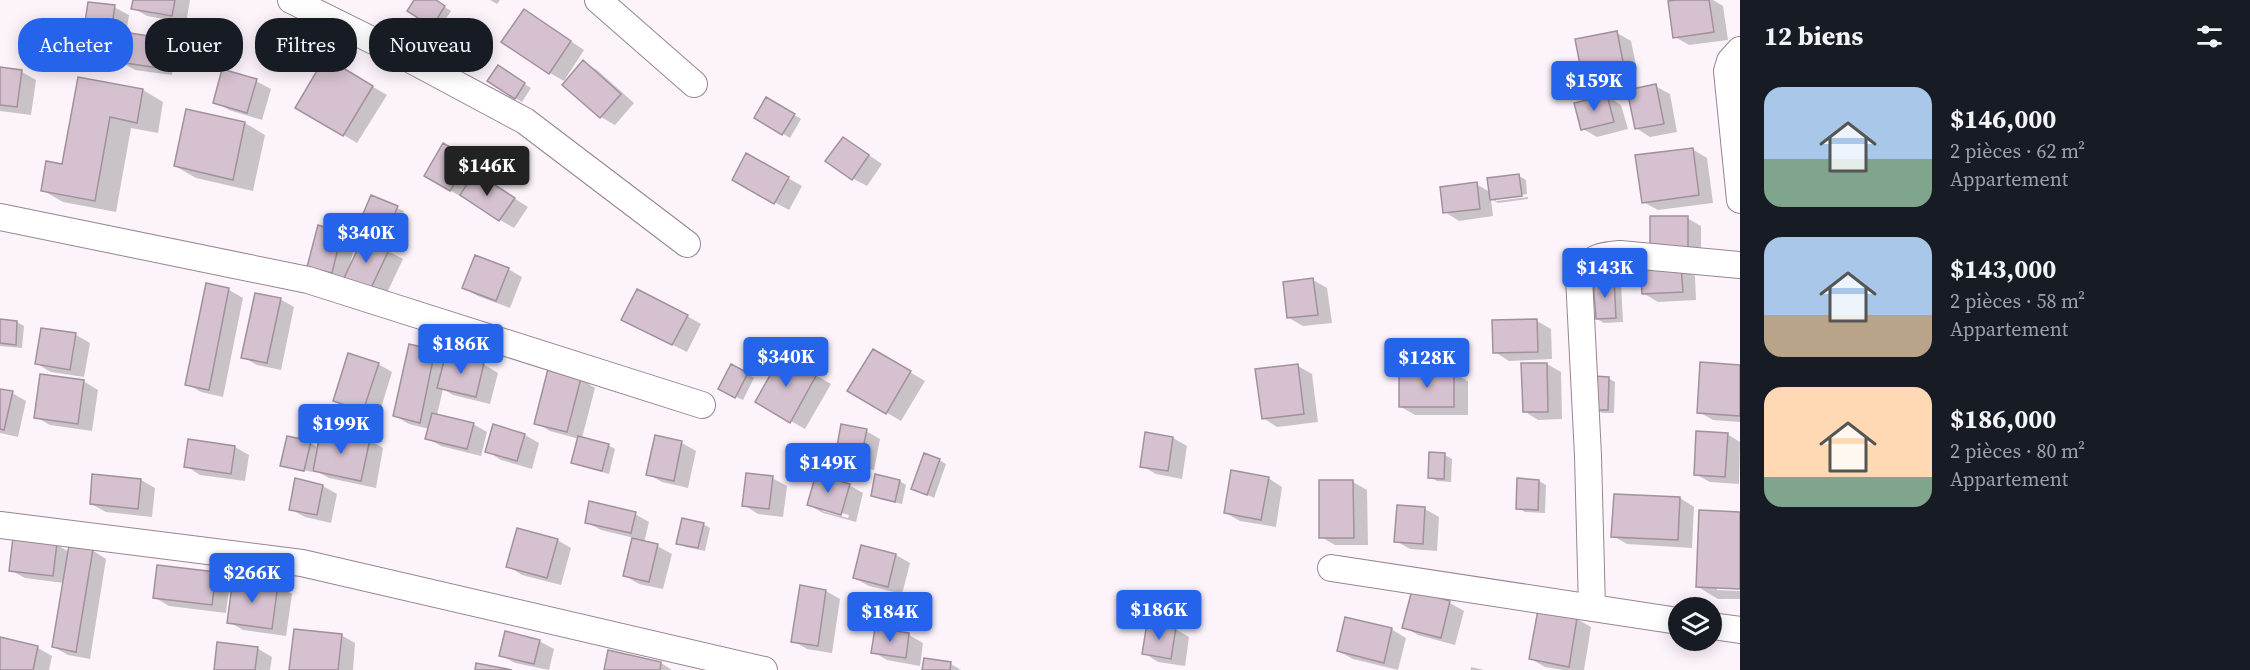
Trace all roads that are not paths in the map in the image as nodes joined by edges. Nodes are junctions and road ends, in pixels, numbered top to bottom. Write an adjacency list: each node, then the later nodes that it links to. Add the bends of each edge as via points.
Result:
1 (291, 0): 7 (street, via 525,121)
2 (598, 0): 4 (street)
3 (1740, 51): 5 (street, via 1730,61 1727,72)
4 (694, 84)
5 (1740, 200)
6 (0, 217): 9 (street, via 308,280)
7 (687, 244)
8 (1740, 265): 12 (street, via 1620,254 1588,262 1579,277)
9 (702, 405)
10 (0, 525): 16 (street, via 302,563)
11 (1331, 568): 12 (street)
12 (1592, 608): 13 (street)
13 (1668, 619)
14 (1722, 627): 15 (street)
15 (1740, 630)
16 (764, 670)

